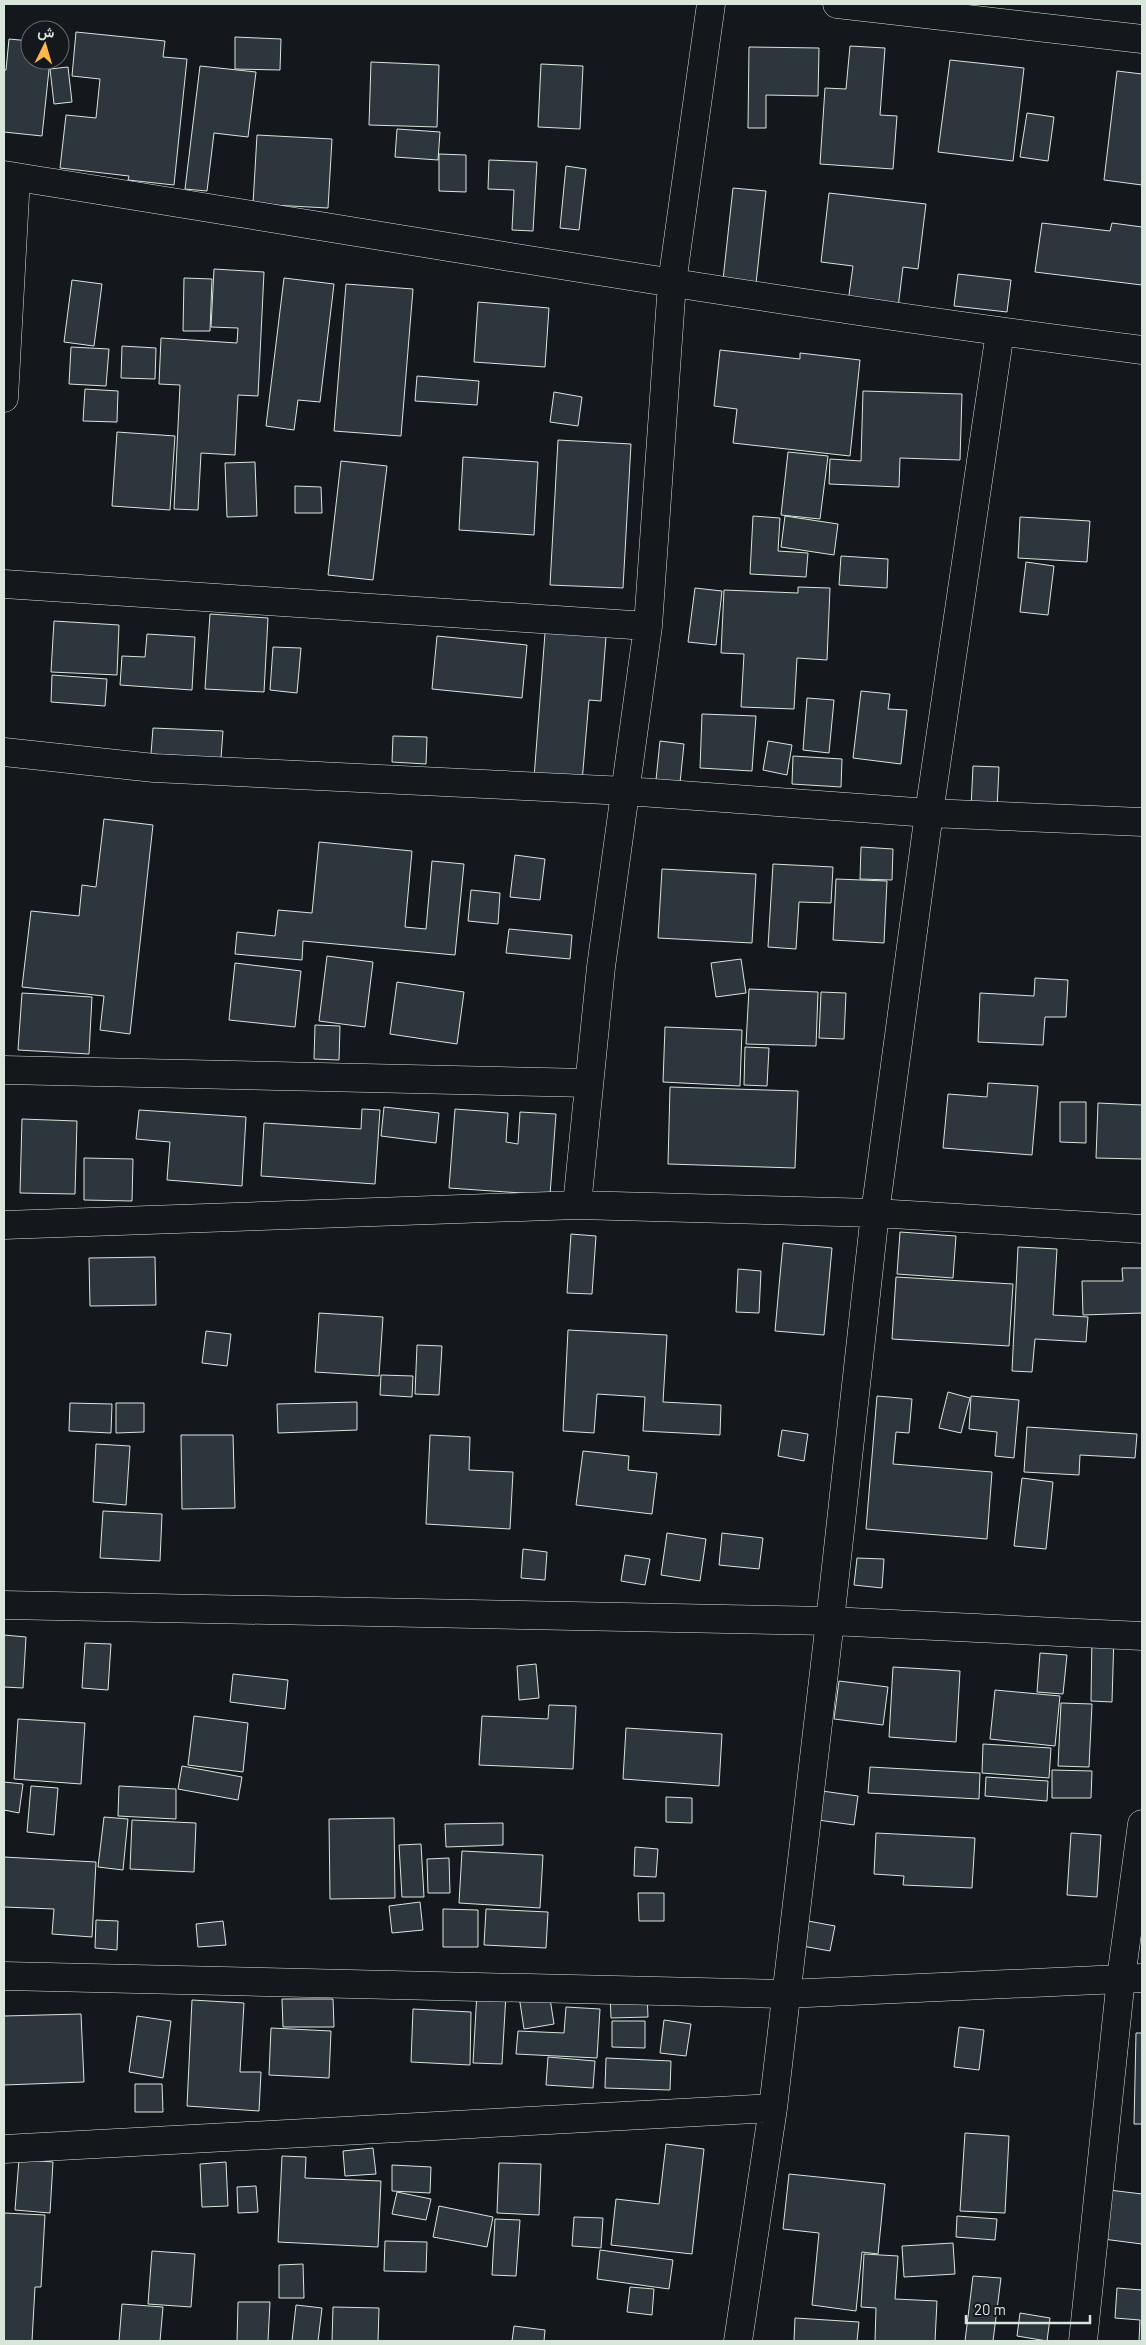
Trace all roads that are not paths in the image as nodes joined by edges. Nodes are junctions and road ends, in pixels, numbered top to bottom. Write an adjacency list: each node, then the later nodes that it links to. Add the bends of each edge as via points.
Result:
1 (711, 4): 5 (street)
2 (837, 4): 3 (street)
3 (1142, 39)
4 (10, 176): 5 (street); 8 (street)
5 (672, 283): 6 (street); 11 (street)
6 (1000, 332): 7 (street); 14 (street)
7 (1142, 350)
8 (5, 367): 9 (street)
9 (4, 398)
10 (4, 584): 11 (street)
11 (648, 626): 13 (street)
12 (4, 752): 13 (street, via 154,768)
13 (626, 791): 14 (street); 17 (street, via 601,967)
14 (929, 814): 15 (street); 19 (street)
15 (1142, 822)
16 (4, 1070): 17 (street)
17 (589, 1083): 18 (street)
18 (577, 1205): 19 (street); 20 (street)
19 (875, 1213): 21 (street); 23 (street)
20 (4, 1225)
21 (1142, 1229)
22 (4, 1605): 23 (street)
23 (830, 1621): 24 (street); 28 (street)
24 (1142, 1636)
25 (1142, 1824): 27 (street)
26 (4, 1976): 28 (street)
27 (1132, 1978): 28 (street); 32 (street)
28 (785, 1994): 29 (street)
29 (773, 2108): 30 (street); 31 (street)
30 (4, 2149)
31 (738, 2341)
32 (1084, 2341)

